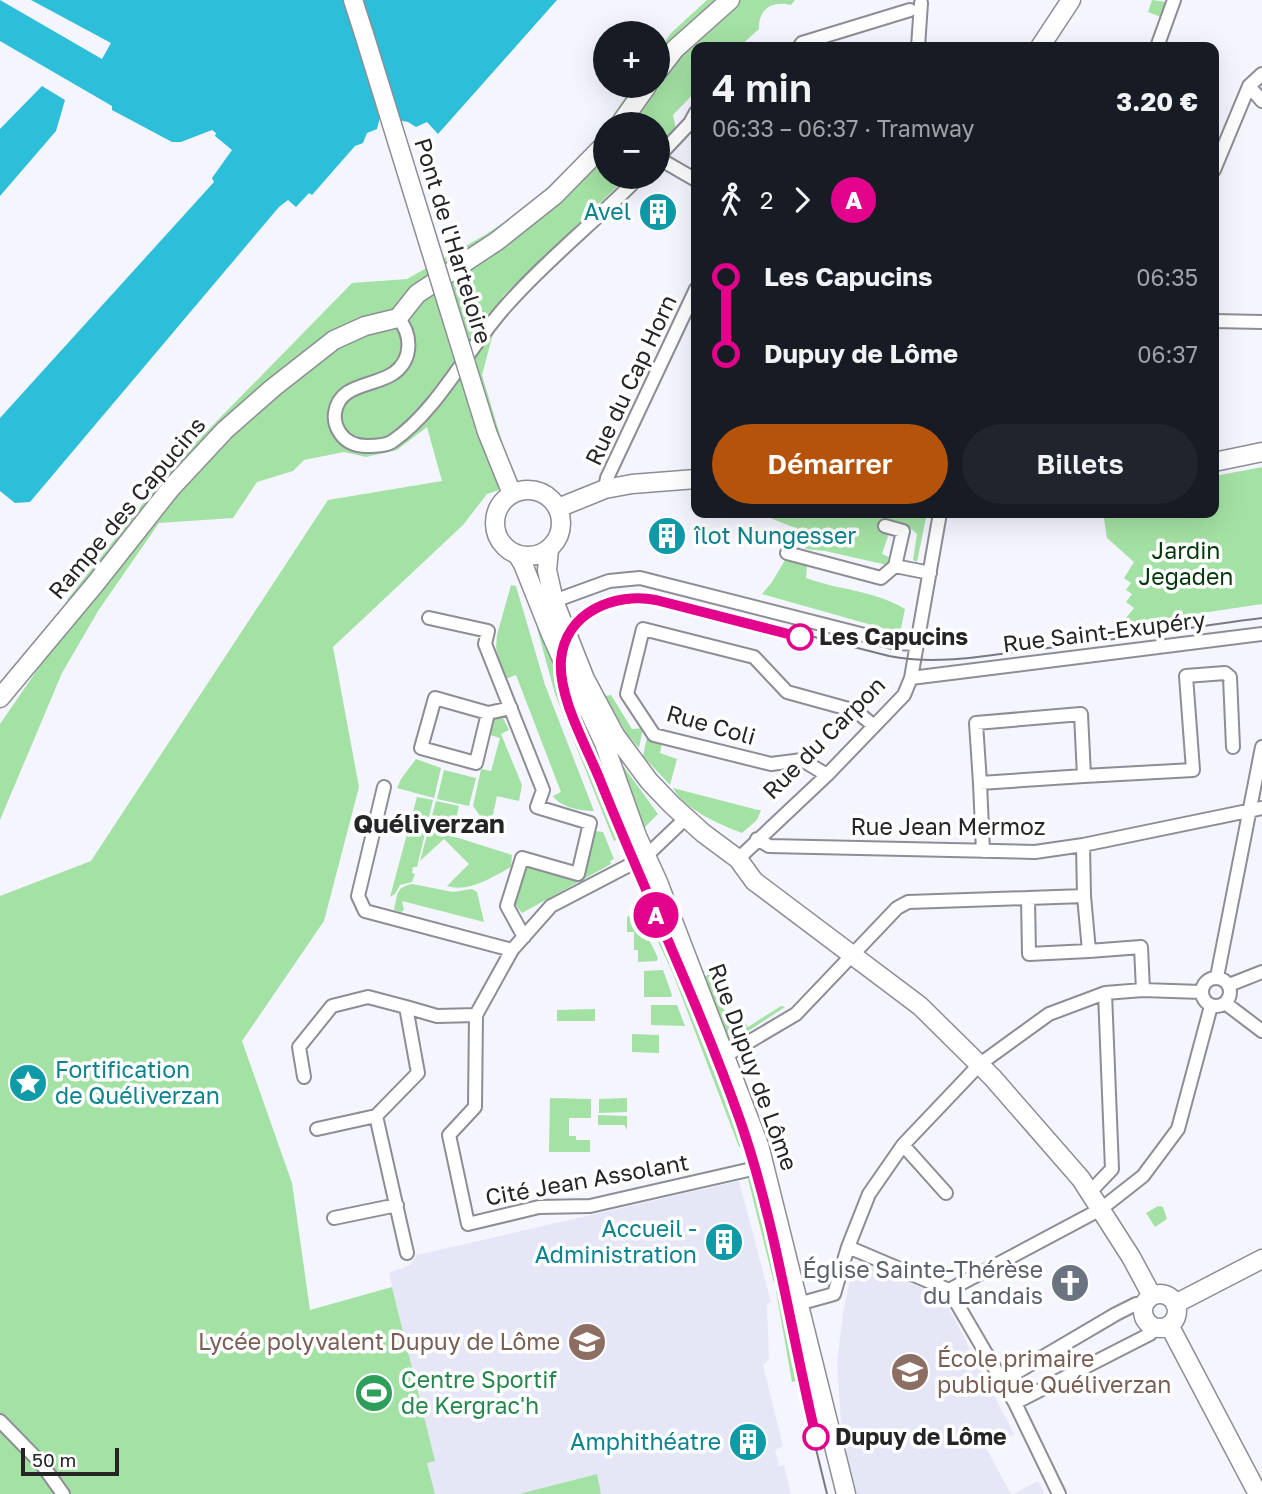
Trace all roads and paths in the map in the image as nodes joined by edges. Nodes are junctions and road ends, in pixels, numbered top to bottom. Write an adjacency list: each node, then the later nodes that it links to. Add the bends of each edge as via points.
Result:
1 (353, 0): 28 (main road, Pont de l'Harteloire, bridge, via 486,432)
2 (730, 0): 9 (main road)
3 (1071, 0): 7 (main road)
4 (1174, 0): 8 (street)
5 (805, 42): 6 (street, via 915,7)
6 (918, 42)
7 (1043, 42)
8 (1159, 42)
9 (670, 55)
10 (1262, 74): 11 (street)
11 (1249, 86): 12 (street); 16 (street)
12 (1262, 102)
13 (691, 119): 14 (street)
14 (670, 145)
15 (593, 156): 21 (main road, via 555,195 498,241 418,294)
16 (1219, 158)
17 (670, 165): 18 (street)
18 (691, 177)
19 (626, 189): 21 (street, via 503,308 413,425 390,444 358,446 336,426 337,405 352,390 394,373 402,364 409,348 406,327)
20 (691, 300): 27 (street, Rue du Cap Horn)
21 (398, 318): 42 (main road, Rampe des Capucins, via 334,340 225,430 171,488)
22 (1219, 321): 23 (street)
23 (1262, 322)
24 (1262, 452): 25 (main road)
25 (1219, 461)
26 (691, 479): 27 (main road)
27 (605, 489): 29 (main road)
28 (512, 494): 29 (main road, via 537,491); 34 (main road, via 495,520 500,541)
29 (558, 508): 32 (main road, via 560,530)
30 (939, 518): 36 (street, Rue du Carpon)
31 (886, 526): 35 (street, via 904,531)
32 (549, 549): 34 (main road, via 533,556); 37 (main road, via 547,570)
33 (788, 553): 35 (street, via 881,578)
34 (517, 554): 44 (main road)
35 (895, 566): 36 (street)
36 (930, 573): 40 (street, Rue du Carpon)
37 (554, 601): 40 (street, via 609,582 640,578); 55 (main road, via 585,678 615,735)
38 (429, 618): 43 (street, via 488,631 485,644)
39 (1262, 635): 41 (street, Rue Saint-Exupéry)
40 (915, 644): 41 (street, Rue du Carpon)
41 (911, 678): 46 (street, Rue du Carpon, via 904,695)
42 (0, 698)
43 (511, 708): 45 (street); 64 (street, via 543,790 537,807 590,823 578,874 522,858 507,906)
44 (588, 709): 55 (main road, via 646,794); 59 (main road, Rue Dupuy de Lôme)
45 (488, 713): 45 (street, via 435,698 421,748 476,763)
46 (874, 726): 49 (street, Rue du Carpon); 49 (street, Rue Coli, via 856,712 787,692 754,657 643,629 627,694 654,735 771,764 802,760)
47 (1233, 747): 50 (street, via 1230,677 1225,673 1186,676 1193,770)
48 (1262, 747): 54 (street)
49 (827, 775): 56 (street, Rue du Carpon)
50 (1084, 776): 51 (street); 51 (street, via 1081,714 976,723)
51 (980, 783): 58 (street)
52 (384, 787): 65 (street, via 358,896 365,911)
53 (1262, 808): 54 (street, Rue Jean Mermoz)
54 (1248, 811): 57 (street, Rue Jean Mermoz); 69 (street)
55 (682, 822): 59 (street); 60 (main road); 61 (main road, via 696,842)
56 (757, 839): 58 (street, Rue Jean Mermoz, via 769,846); 60 (street, Rue du Carpon)
57 (1083, 845): 58 (street, Rue Jean Mermoz, via 1035,852); 62 (street)
58 (983, 851)
59 (645, 857): 64 (street, via 551,906); 79 (main road, Rue Dupuy de Lôme)
60 (738, 859): 61 (main road)
61 (754, 881): 67 (main road)
62 (1084, 896): 63 (street); 66 (street)
63 (1028, 898): 66 (street, via 1029,954); 67 (street, via 908,902)
64 (524, 936): 65 (street)
65 (512, 950): 77 (street)
66 (1088, 951): 71 (street, via 1141,947)
67 (852, 956): 79 (street, via 796,1013); 80 (main road, via 920,1006)
68 (1262, 972): 70 (street)
69 (1216, 977): 70 (street); 72 (street, via 1209,979)
70 (1229, 985): 74 (street)
71 (1143, 990): 72 (street); 73 (street)
72 (1201, 992): 75 (street)
73 (1105, 993): 80 (street, via 1049,1013); 86 (street, via 1112,1168)
74 (1225, 1003): 75 (street); 78 (street)
75 (1211, 1006): 89 (street, via 1178,1129 1143,1177)
76 (406, 1007): 77 (street, via 437,1016); 81 (street, via 368,997 332,1006 299,1047); 82 (street, via 418,1073)
77 (476, 1014): 85 (street, Cité Jean Assolant, via 475,1108 449,1135 468,1224 540,1207 590,1206)
78 (1262, 1031)
79 (725, 1056): 85 (main road, Rue Dupuy de Lôme)
80 (979, 1064): 84 (street); 86 (main road)
81 (304, 1077)
82 (376, 1116): 83 (street); 88 (street)
83 (317, 1129)
84 (903, 1145): 87 (street); 91 (street, via 869,1194)
85 (765, 1166): 96 (main road, Rue Dupuy de Lôme)
86 (1090, 1192): 89 (main road)
87 (946, 1194)
88 (397, 1205): 90 (street); 92 (street)
89 (1101, 1209): 94 (street); 95 (main road)
90 (334, 1219)
91 (848, 1247): 94 (street); 96 (street, via 834,1294)
92 (407, 1253)
93 (1262, 1259): 97 (main road)
94 (949, 1290): 99 (street)
95 (1148, 1301): 97 (main road, via 1165,1295); 98 (main road, via 1142,1311 1146,1321); 99 (street, via 1116,1314)
96 (798, 1304): 104 (main road, Rue Dupuy de Lôme)
97 (1175, 1304): 98 (main road, via 1176,1316)
98 (1162, 1327): 100 (street); 102 (main road)
99 (1002, 1381): 100 (street)
100 (1015, 1403): 105 (street)
101 (0, 1420): 103 (street)
102 (1253, 1492)
103 (63, 1494)
104 (846, 1494)
105 (1059, 1494)

